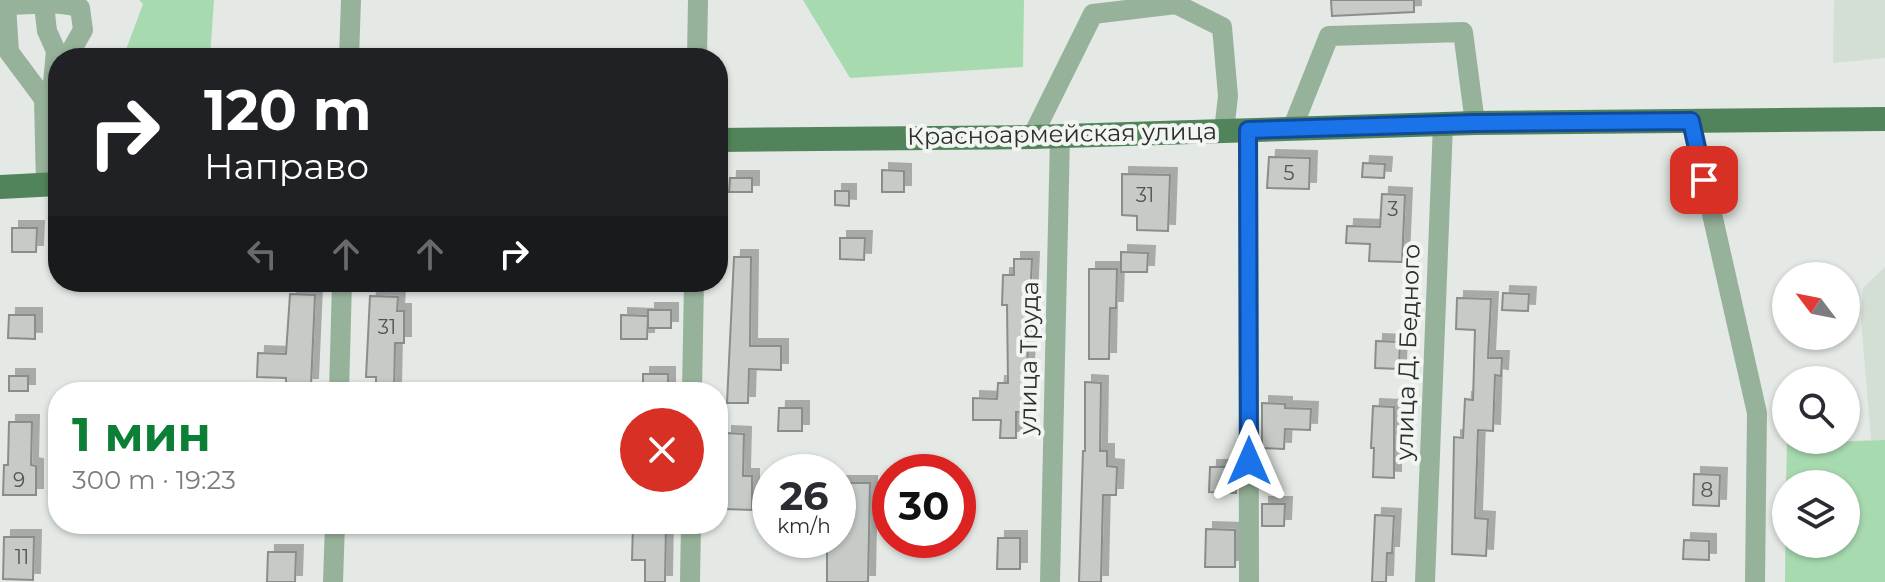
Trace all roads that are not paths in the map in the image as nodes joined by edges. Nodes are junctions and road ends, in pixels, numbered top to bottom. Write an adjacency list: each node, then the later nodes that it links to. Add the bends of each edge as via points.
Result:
1 (351, 0): 6 (street)
2 (698, 0): 7 (street)
3 (44, 5): 4 (street); 5 (street, via 64,1 80,8 83,30); 8 (street, via 6,5 9,52)
4 (55, 48)
5 (73, 48)
6 (349, 48)
7 (697, 48)
8 (48, 82)
9 (1885, 119): 10 (main road, Красноармейская улица)
10 (1691, 121): 11 (main road, Красноармейская улица); 32 (street, via 1757,413)
11 (1475, 123): 12 (main road, Красноармейская улица); 13 (street, via 1463,32 1359,35 1329,36)
12 (1443, 124): 13 (main road, Красноармейская улица); 31 (street, улица Д. Бедного)
13 (1292, 129): 14 (main road, Красноармейская улица)
14 (1248, 130): 15 (main road, Красноармейская улица); 30 (street)
15 (1224, 131): 16 (main road, Красноармейская улица); 17 (street, via 1228,96 1222,27 1176,4 1093,14)
16 (1060, 136): 17 (main road, Красноармейская улица); 29 (street, улица Труда)
17 (1032, 137): 18 (main road, Красноармейская улица)
18 (728, 140)
19 (48, 184): 20 (main road)
20 (0, 187)
21 (342, 292): 23 (street)
22 (694, 292): 24 (street)
23 (339, 382)
24 (692, 382)
25 (335, 534): 27 (street)
26 (691, 534): 28 (street)
27 (333, 582)
28 (690, 582)
29 (1050, 582)
30 (1249, 582)
31 (1425, 582)
32 (1755, 582)

